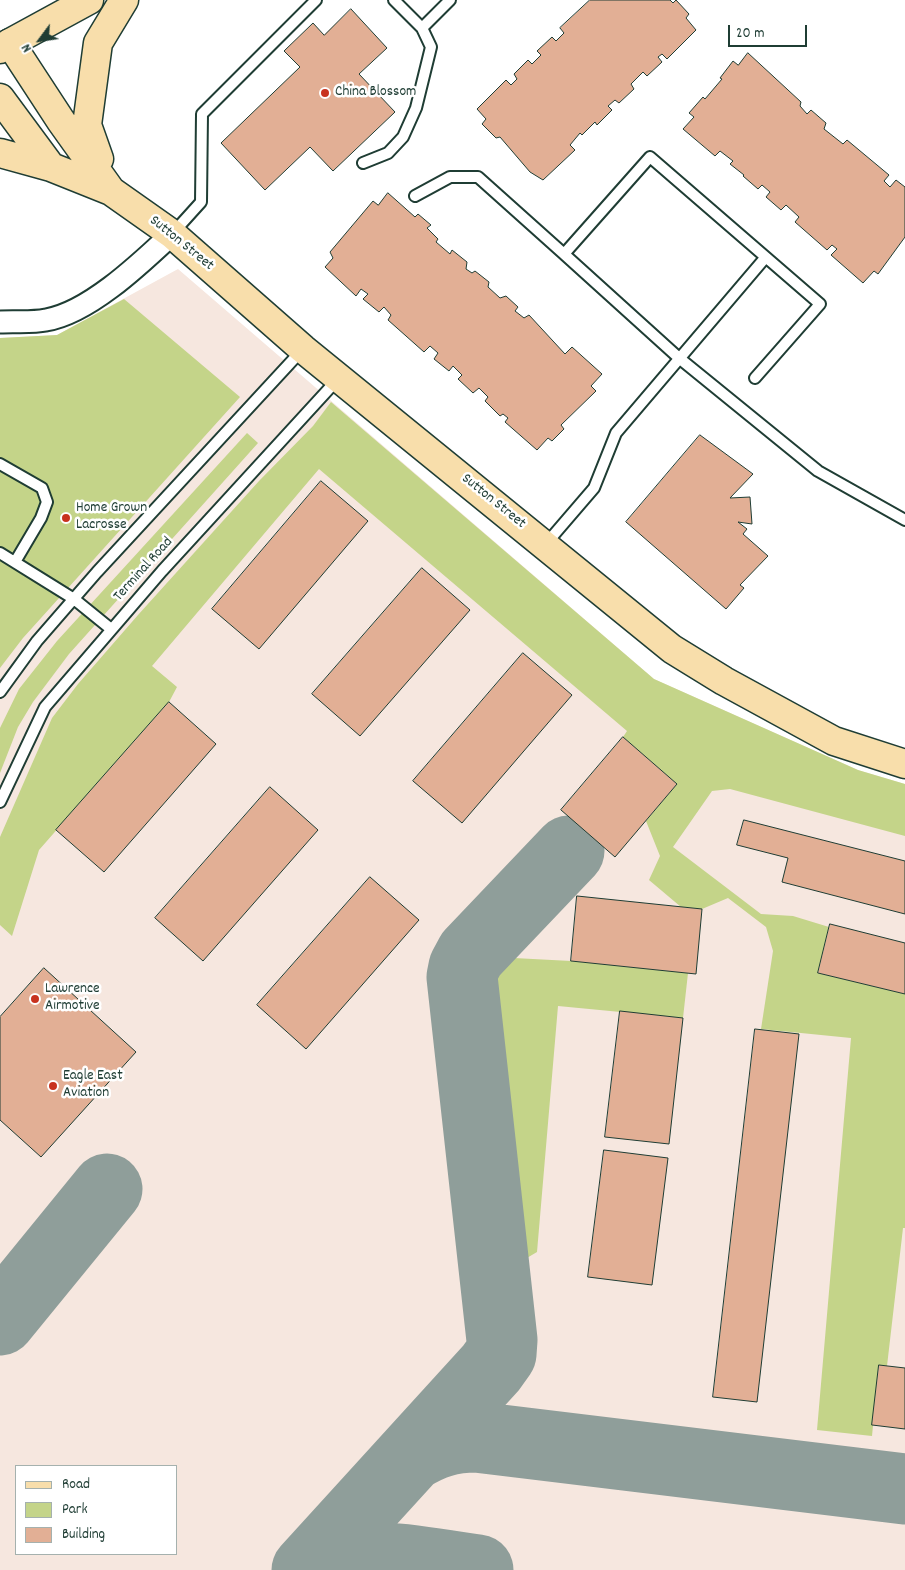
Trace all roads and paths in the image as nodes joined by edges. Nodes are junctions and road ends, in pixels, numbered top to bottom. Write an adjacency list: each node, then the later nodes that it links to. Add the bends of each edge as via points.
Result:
1 (89, 0): 7 (main road)
2 (124, 0): 12 (main road, via 98,43 87,125)
3 (316, 0): 14 (lane, via 202,114 201,202)
4 (394, 0): 6 (lane)
5 (450, 0): 6 (lane)
6 (422, 28): 10 (lane, via 431,47 416,108 403,137 388,153)
7 (5, 46): 12 (main road, Sutton Street)
8 (0, 98): 11 (main road)
9 (0, 152): 11 (main road, Sutton Street)
10 (363, 162)
11 (51, 167): 12 (main road, Sutton Street)
12 (112, 190): 14 (main road, Sutton Street)
13 (415, 196): 15 (lane, via 450,177 478,177)
14 (172, 234): 17 (street, via 124,278 74,310 47,320); 18 (main road, Sutton Street)
15 (564, 254): 16 (lane, via 650,157); 19 (lane)
16 (765, 258): 19 (lane); 21 (lane, via 820,304)
17 (0, 322)
18 (303, 349): 20 (main road, Sutton Street); 27 (lane)
19 (678, 358): 23 (lane, via 818,471); 24 (lane, via 616,433 594,488)
20 (339, 378): 24 (main road, Sutton Street); 28 (lane, Terminal Road)
21 (755, 378)
22 (0, 464): 26 (lane, via 42,488 47,502)
23 (905, 520)
24 (545, 545): 30 (main road, Sutton Street, via 672,649 709,672 834,741)
25 (0, 552): 26 (lane)
26 (15, 562): 27 (lane)
27 (74, 599): 28 (lane); 29 (lane, via 37,641)
28 (111, 629): 31 (lane, Terminal Road, via 45,707)
29 (0, 692)
30 (905, 764)
31 (0, 802)

